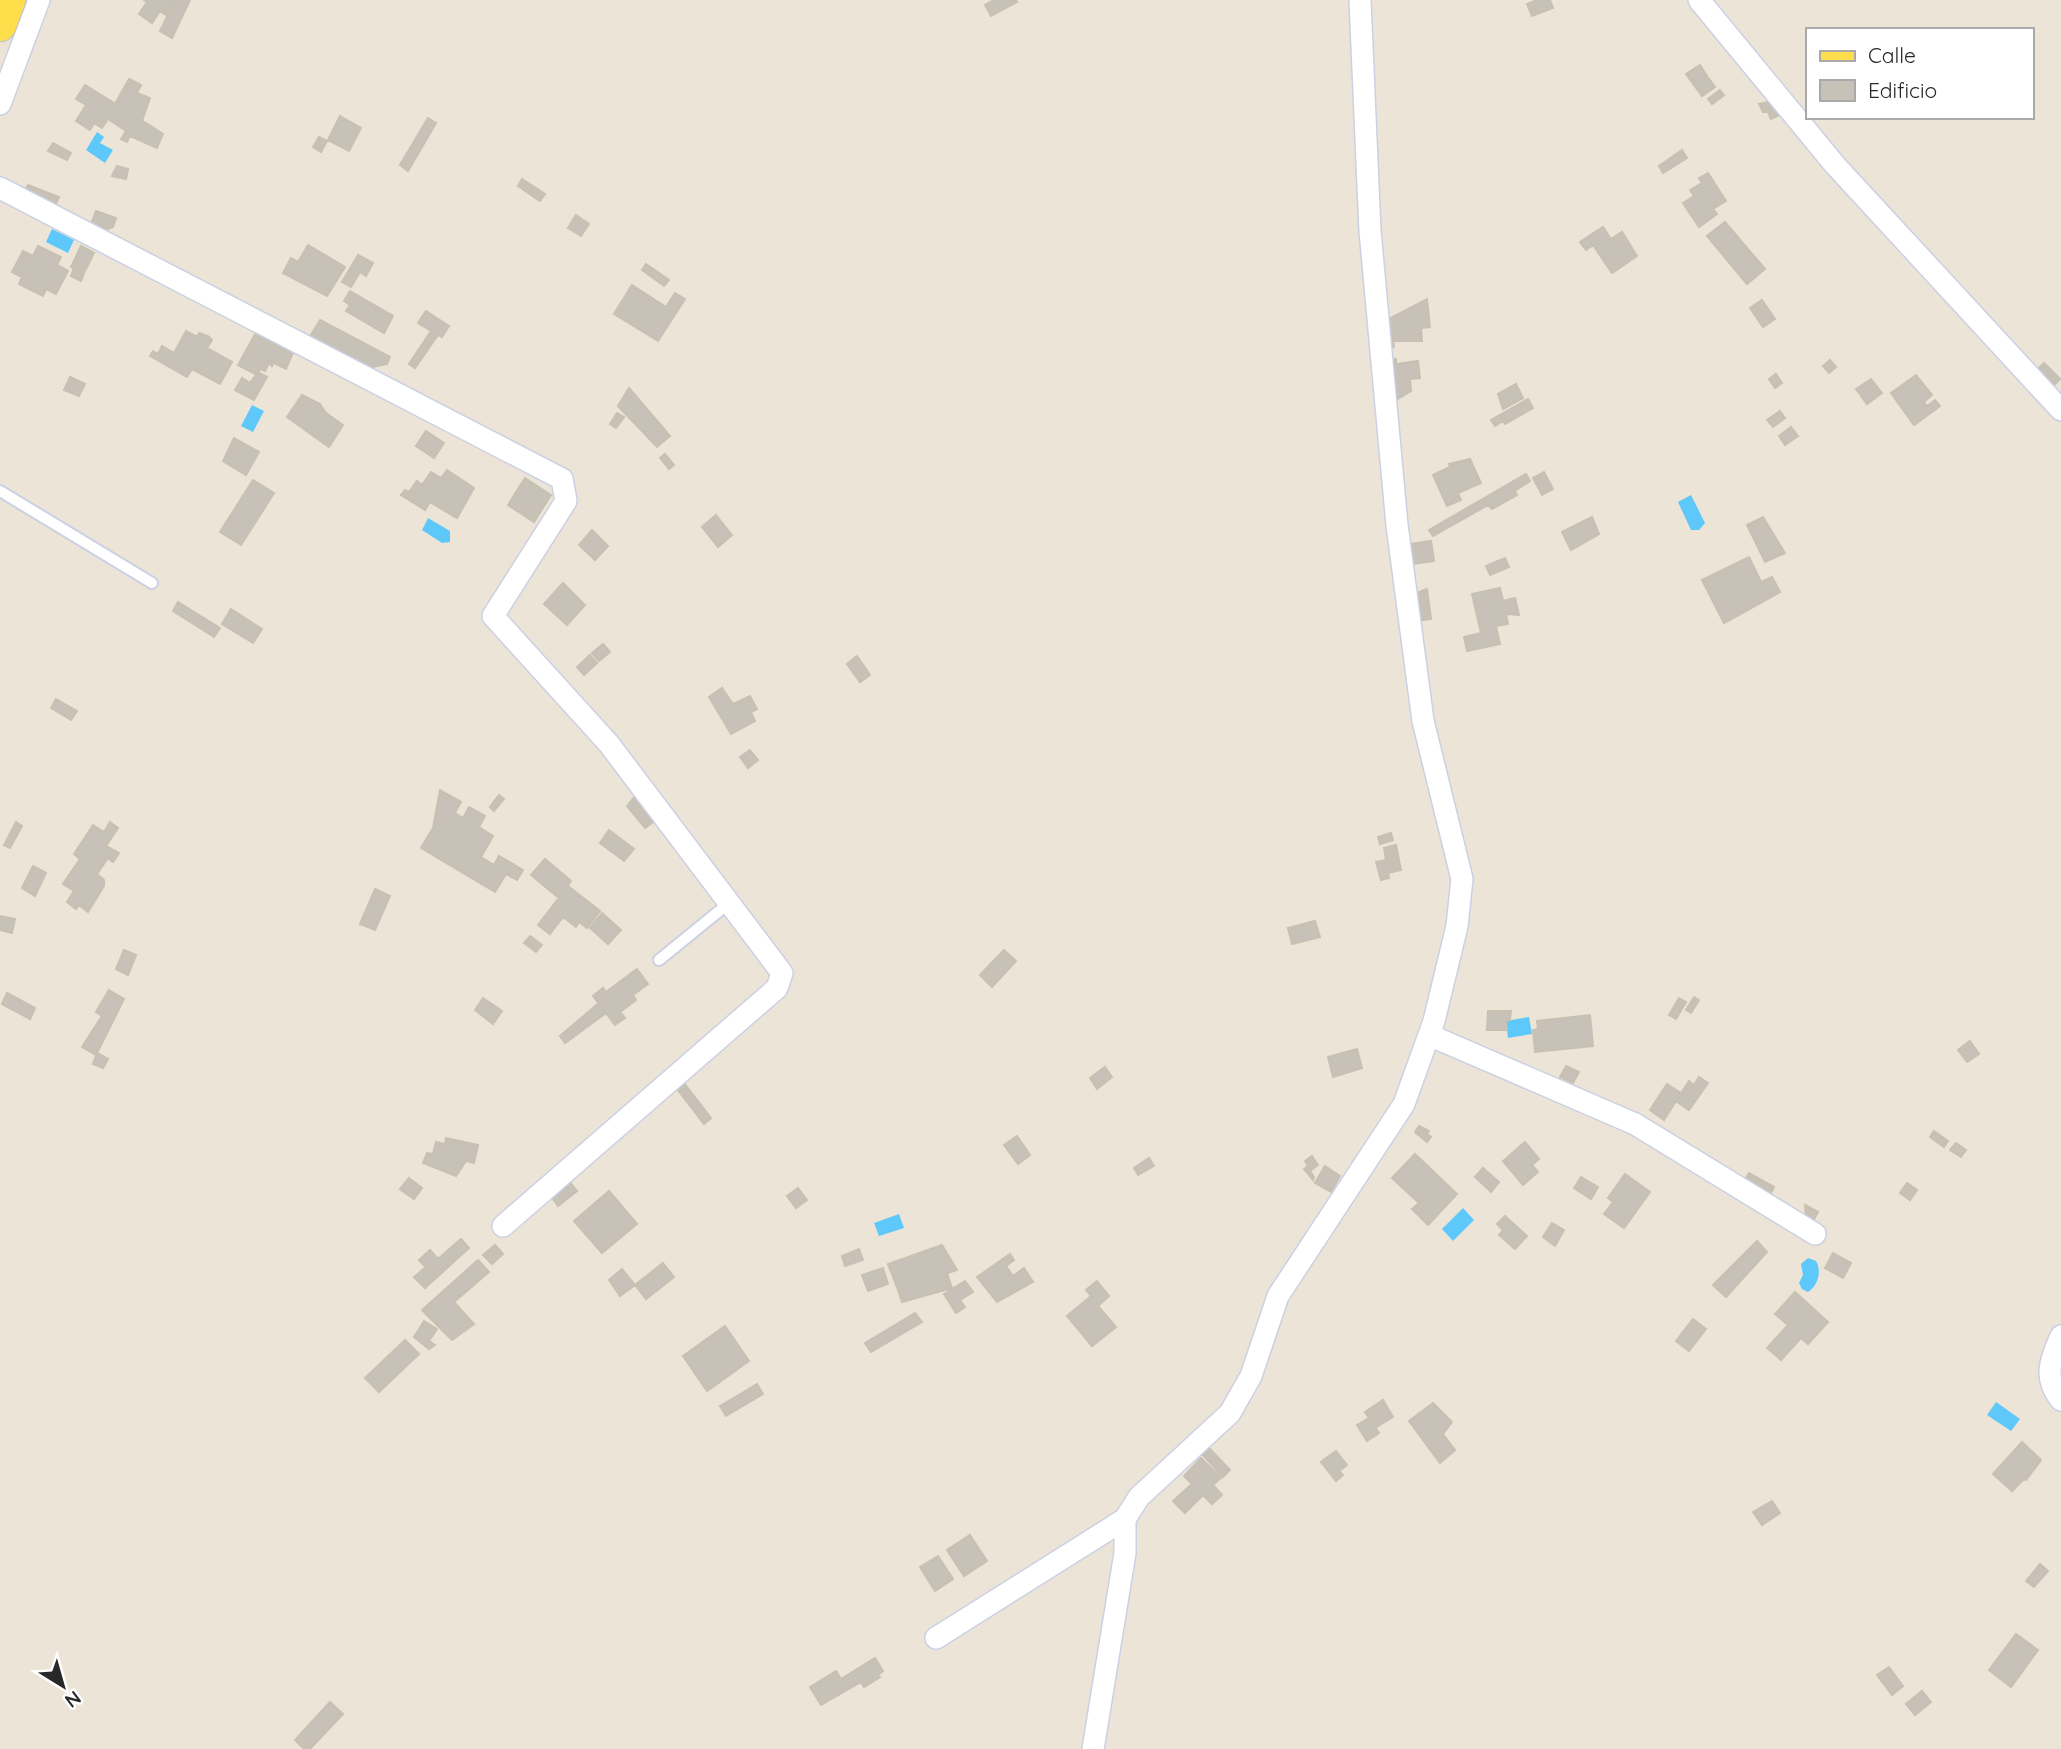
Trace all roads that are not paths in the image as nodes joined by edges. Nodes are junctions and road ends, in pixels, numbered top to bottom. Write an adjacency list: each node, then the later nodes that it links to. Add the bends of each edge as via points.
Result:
1 (9, 0): 5 (main road)
2 (39, 0): 6 (street)
3 (1360, 0): 13 (street, via 1370,231 1397,525 1423,721 1462,879 1457,926)
4 (1699, 0): 8 (street, via 1835,165)
5 (0, 25)
6 (0, 104)
7 (0, 188): 11 (street, via 562,479 566,501 493,615 609,744)
8 (2061, 410)
9 (0, 491): 10 (lane)
10 (152, 583)
11 (729, 902): 12 (lane); 14 (street, via 782,973 777,988)
12 (659, 960)
13 (1429, 1035): 15 (street, via 1635,1124); 18 (street, via 1404,1104 1278,1296 1251,1377 1230,1413 1139,1497)
14 (503, 1226)
15 (1815, 1234)
16 (2061, 1336): 17 (street, via 2048,1364 2051,1388)
17 (2061, 1400)
18 (1125, 1519): 19 (street); 20 (street, via 1125,1553)
19 (936, 1638)
20 (1093, 1749)

